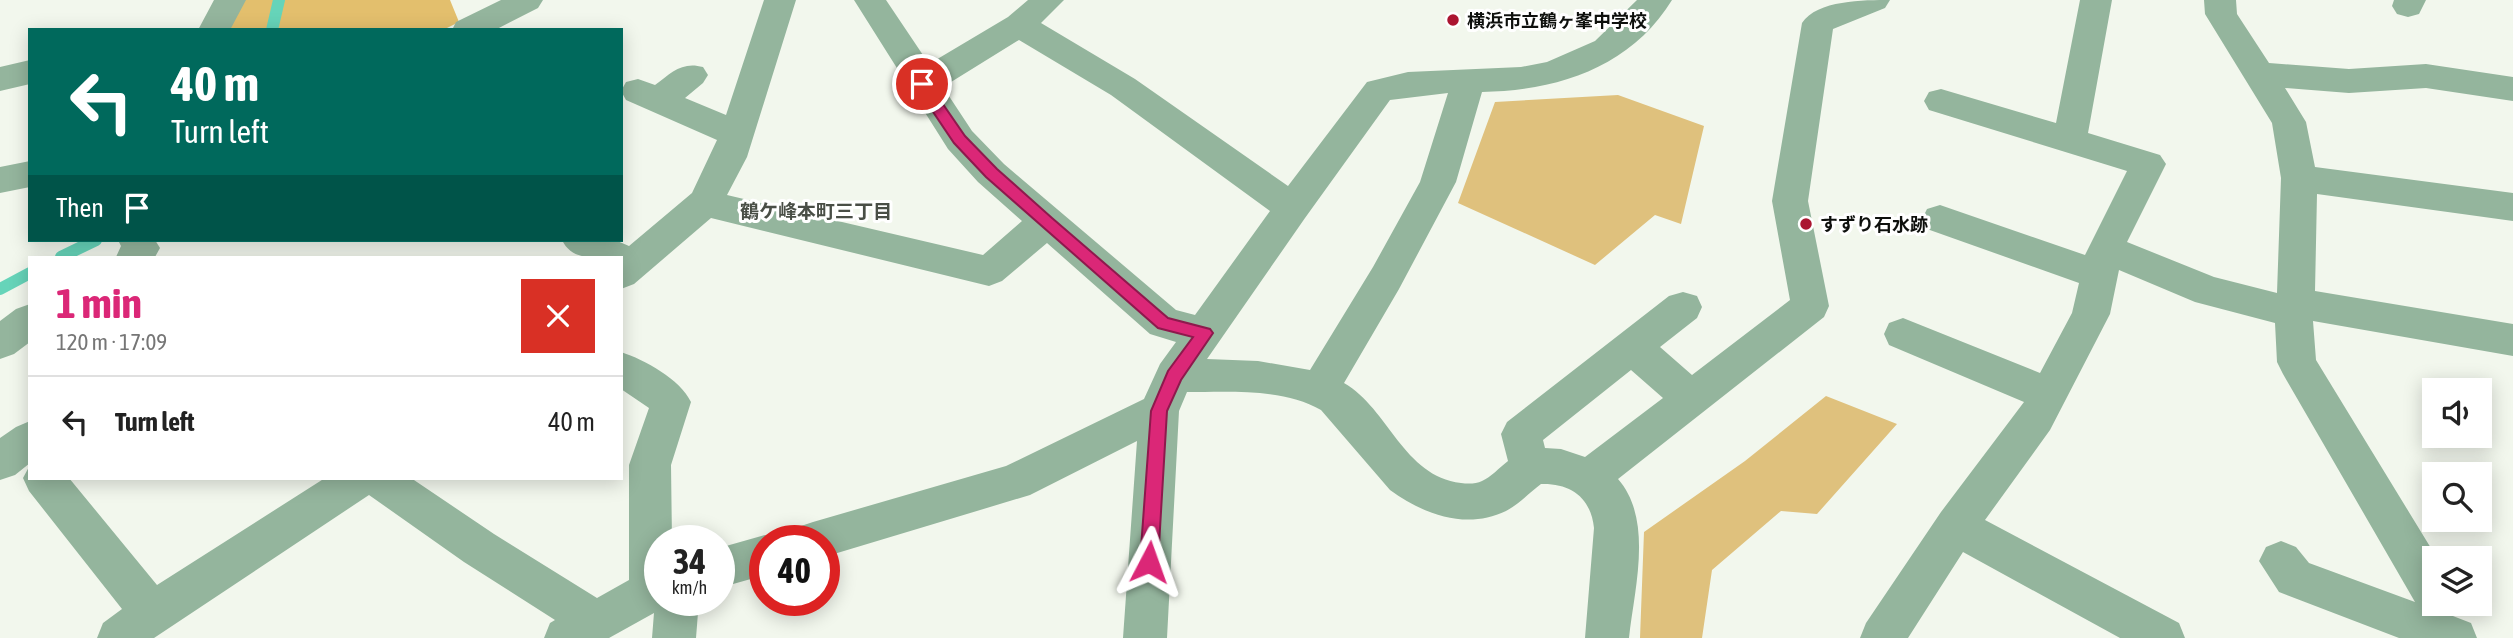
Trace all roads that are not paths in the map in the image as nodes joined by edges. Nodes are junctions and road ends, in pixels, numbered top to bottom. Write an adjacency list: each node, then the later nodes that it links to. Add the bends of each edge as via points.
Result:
1 (230, 0): 11 (street)
2 (527, 0): 12 (street)
3 (779, 0): 21 (street)
4 (870, 0): 18 (street)
5 (1048, 0): 10 (street)
6 (1656, 0): 17 (street, via 1609,47 1574,68 1518,80)
7 (1874, 0): 47 (street, via 1818,23 1790,201 1810,306)
8 (2096, 0): 22 (street)
9 (2220, 0): 14 (street, via 2221,14)
10 (1019, 25): 18 (street); 27 (street, via 1123,87)
11 (215, 28)
12 (472, 28)
13 (28, 72): 16 (street)
14 (2259, 74): 19 (street, via 2349,81 2426,76); 24 (street, via 2289,122)
15 (691, 75): 21 (street, via 648,95)
16 (0, 79)
17 (1468, 82): 27 (street, via 1399,85 1379,91); 44 (street, via 1438,182)
18 (922, 84): 30 (street, via 960,140)
19 (2513, 89)
20 (1941, 101): 22 (street)
21 (737, 135): 26 (street)
22 (2070, 138): 33 (street, via 2148,163)
23 (28, 174): 25 (street)
24 (2299, 178): 28 (street); 36 (street)
25 (0, 180)
26 (705, 202): 30 (street, via 989,271); 34 (street)
27 (1292, 208): 38 (street)
28 (2513, 208)
29 (1940, 219): 33 (street)
30 (1046, 222): 38 (street, via 1164,323)
31 (584, 242): 32 (street)
32 (609, 256)
33 (2102, 262): 36 (street, via 2208,291); 46 (street, via 2091,314)
34 (623, 264)
35 (1683, 307): 42 (street)
36 (2294, 307): 40 (street); 57 (street, via 2297,362)
37 (28, 322): 41 (street)
38 (1205, 333): 45 (street)
39 (1903, 334): 46 (street)
40 (2513, 340)
41 (0, 343)
42 (1632, 347): 47 (street); 48 (street, via 1521,434)
43 (623, 369): 53 (street, via 671,402 650,465)
44 (1320, 390): 45 (street, via 1233,376); 48 (street, via 1335,398 1396,468 1429,493 1457,502 1483,500 1504,490)
45 (1167, 393): 55 (street, via 1015,482); 64 (street)
46 (2048, 394): 54 (street, via 2036,418)
47 (1692, 398): 49 (street)
48 (1530, 468): 49 (street, via 1565,466)
49 (1589, 478): 65 (street, via 1611,502 1616,530)
50 (39, 480): 61 (street)
51 (357, 480): 61 (street)
52 (381, 480): 62 (street, via 478,548)
53 (656, 525)
54 (1956, 526): 66 (street); 67 (street)
55 (840, 533)
56 (2281, 561): 68 (street, via 2294,578)
57 (2422, 573)
58 (644, 600): 62 (street)
59 (669, 616): 63 (street)
60 (2447, 616): 68 (street)
61 (135, 626)
62 (580, 629)
63 (674, 638)
64 (1144, 638)
65 (1607, 638)
66 (1882, 638)
67 (2163, 638)
68 (2457, 638)

